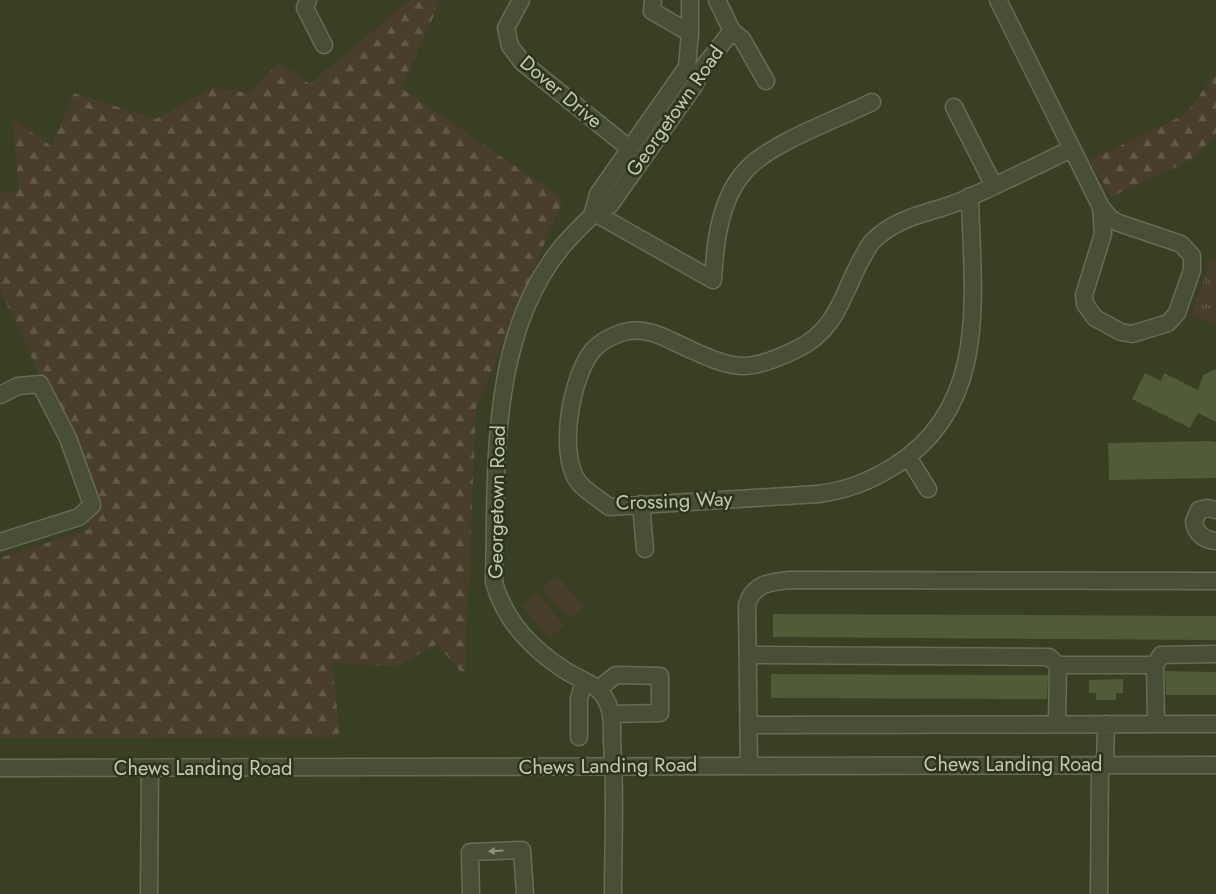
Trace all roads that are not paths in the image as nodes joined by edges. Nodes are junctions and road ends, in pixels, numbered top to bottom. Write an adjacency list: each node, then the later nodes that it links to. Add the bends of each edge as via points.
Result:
1 (308, 0): 9 (street, via 305,8)
2 (521, 0): 14 (street, Dover Drive, via 506,28 510,46 522,62)
3 (653, 0): 8 (street, via 652,11)
4 (690, 0): 8 (street, Georgetown Road)
5 (717, 0): 7 (street, Georgetown Road)
6 (998, 0): 15 (street)
7 (732, 30): 10 (street, Georgetown Road); 11 (street, via 742,38)
8 (690, 33): 10 (street, Georgetown Road)
9 (324, 45)
10 (693, 71): 14 (street, Georgetown Road); 19 (street, Georgetown Road, via 694,86 610,205)
11 (766, 81)
12 (872, 102): 19 (street, via 772,150 749,166 735,184 723,213 715,245 713,280)
13 (954, 107): 16 (street)
14 (630, 149): 19 (street, Georgetown Road, via 598,194)
15 (1070, 149): 16 (street, Crossing Way); 18 (street)
16 (994, 186): 17 (street, Crossing Way)
17 (970, 196): 21 (street, Crossing Way, via 972,317 967,360 960,388 945,416 928,440); 23 (street, Crossing Way, via 916,214 872,241 828,326 799,349 762,363 742,366 710,358 644,330 616,334 594,349 583,366 572,399 568,442 570,462 579,483 609,506)
18 (1101, 207): 18 (street, via 1104,234 1084,296 1088,310 1095,318 1121,332 1143,332 1168,323 1177,313 1192,270 1192,256 1181,244 1116,222)
19 (593, 212): 33 (street, Georgetown Road, via 552,258 535,287 525,308 512,356 500,408 494,582 508,618 522,634 563,669)
20 (0, 395): 26 (street, via 18,386 40,384 68,438 92,505 79,517)
21 (908, 457): 22 (street); 23 (street, Crossing Way, via 880,475 846,490)
22 (928, 489)
23 (640, 504): 27 (street)
24 (1216, 510): 25 (street, via 1199,510 1194,522 1199,534)
25 (1216, 541)
26 (0, 542)
27 (645, 549)
28 (1216, 581): 30 (street, via 774,581 761,584 750,595 747,605)
29 (1216, 654): 31 (street, via 1161,655)
30 (748, 655): 32 (street, via 1049,657); 40 (street)
31 (1155, 665): 32 (street); 38 (street)
32 (1058, 666): 36 (street)
33 (584, 681): 34 (street, Georgetown Road); 41 (street, via 579,699)
34 (598, 689): 35 (street); 35 (street, via 616,675 660,676 660,713)
35 (611, 714): 45 (street)
36 (1057, 724): 37 (street); 40 (street)
37 (1106, 724): 38 (street); 42 (street)
38 (1156, 724): 39 (street)
39 (1216, 724)
40 (748, 725): 43 (street)
41 (579, 737)
42 (1103, 764): 43 (street, Chews Landing Road); 44 (street, Chews Landing Road); 52 (street)
43 (749, 765): 45 (street, Chews Landing Road)
44 (1216, 765)
45 (614, 767): 47 (street, Chews Landing Road); 51 (street)
46 (0, 768): 47 (street, Chews Landing Road)
47 (150, 769): 48 (street)
48 (149, 894)
49 (471, 894): 50 (street, one-way to 49, via 522,850 470,852)
50 (524, 894)
51 (613, 894)
52 (1099, 894)

